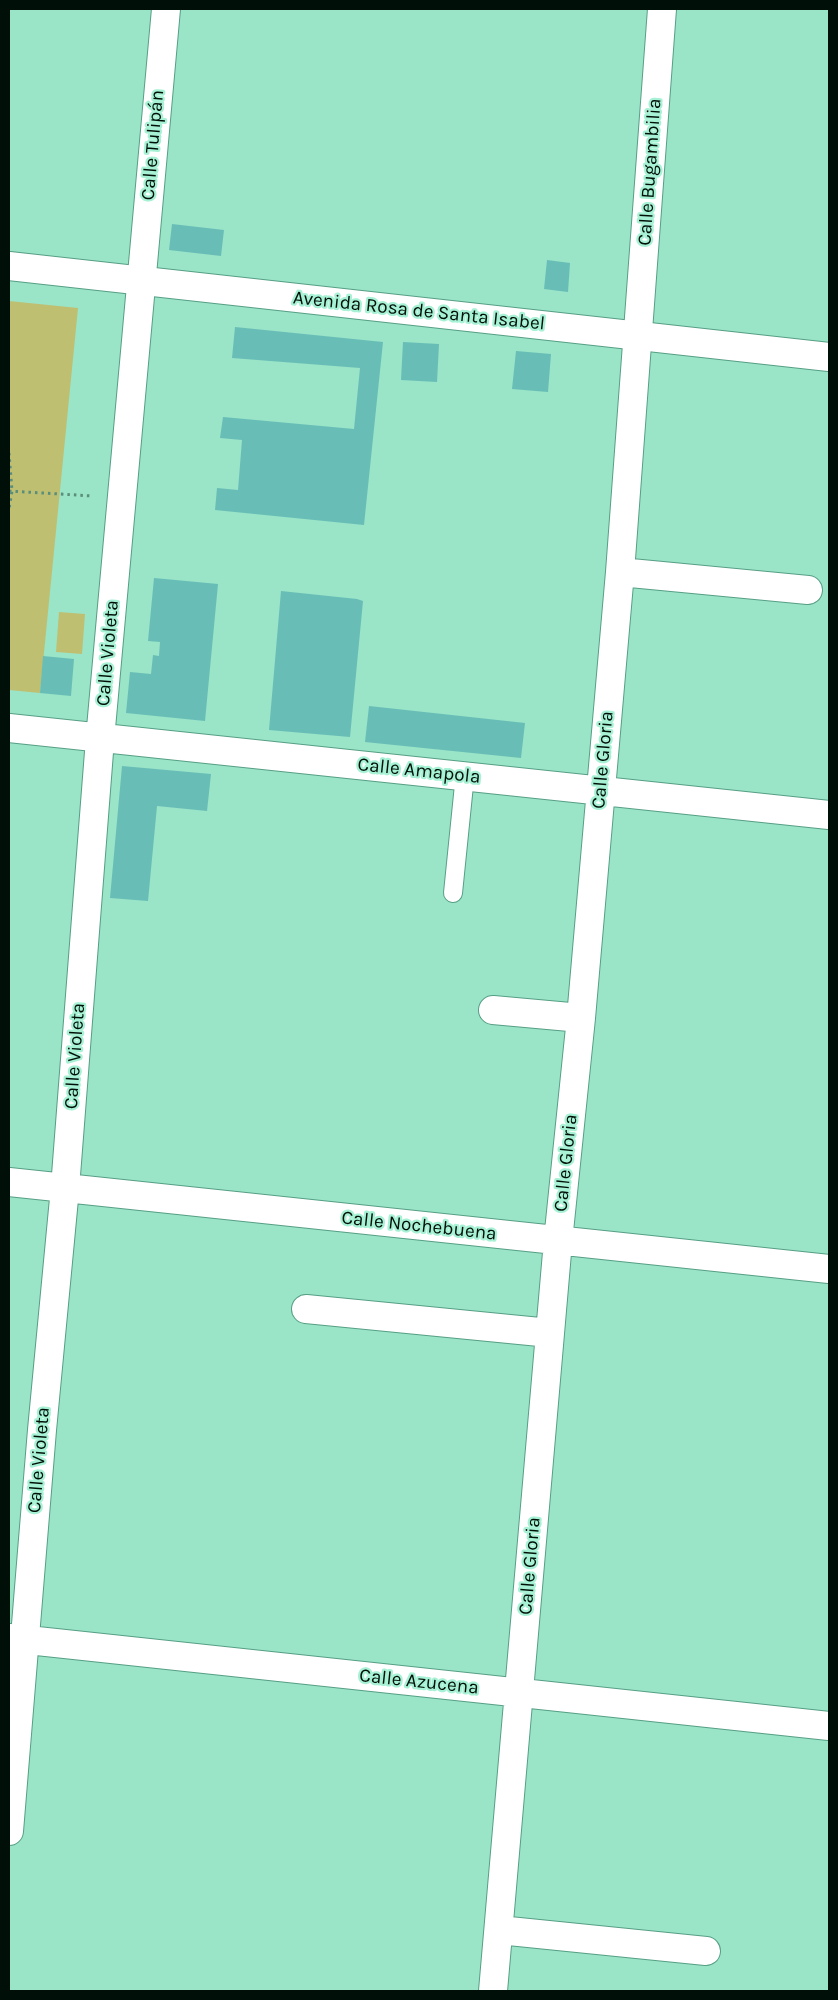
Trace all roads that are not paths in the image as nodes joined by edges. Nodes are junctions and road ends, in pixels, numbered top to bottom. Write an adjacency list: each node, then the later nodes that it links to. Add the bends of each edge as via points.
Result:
1 (166, 9): 4 (street, Calle Tulipán)
2 (662, 9): 5 (street, Calle Bugambilia)
3 (9, 266): 4 (street, Avenida Rosa de Santa Isabel)
4 (141, 281): 5 (street, Avenida Rosa de Santa Isabel); 10 (street, Calle Violeta)
5 (637, 335): 6 (street, Avenida Rosa de Santa Isabel); 7 (street, Calle Gloria)
6 (829, 357)
7 (620, 572): 8 (street); 12 (street, Calle Gloria)
8 (808, 590)
9 (9, 728): 10 (street, Calle Amapola)
10 (100, 739): 11 (street, Calle Amapola); 18 (street, Calle Violeta)
11 (465, 775): 12 (street, Calle Amapola); 14 (lane)
12 (600, 791): 13 (street, Calle Amapola); 16 (street, Calle Gloria)
13 (829, 815)
14 (453, 893)
15 (493, 1010): 16 (street)
16 (581, 1018): 19 (street, Calle Gloria)
17 (9, 1182): 18 (street, Calle Nochebuena)
18 (65, 1188): 19 (street, Calle Nochebuena); 23 (street, Calle Violeta)
19 (558, 1241): 20 (street, Calle Nochebuena); 22 (street, Calle Gloria)
20 (829, 1269)
21 (306, 1309): 22 (street)
22 (550, 1333): 24 (street, Calle Gloria)
23 (16, 1639): 24 (street, Calle Azucena); 26 (street, Calle Violeta)
24 (519, 1693): 25 (street, Calle Azucena); 27 (street, Calle Gloria)
25 (829, 1726)
26 (9, 1831)
27 (499, 1930): 28 (street); 29 (street, Calle Gloria)
28 (706, 1951)
29 (493, 1991)

